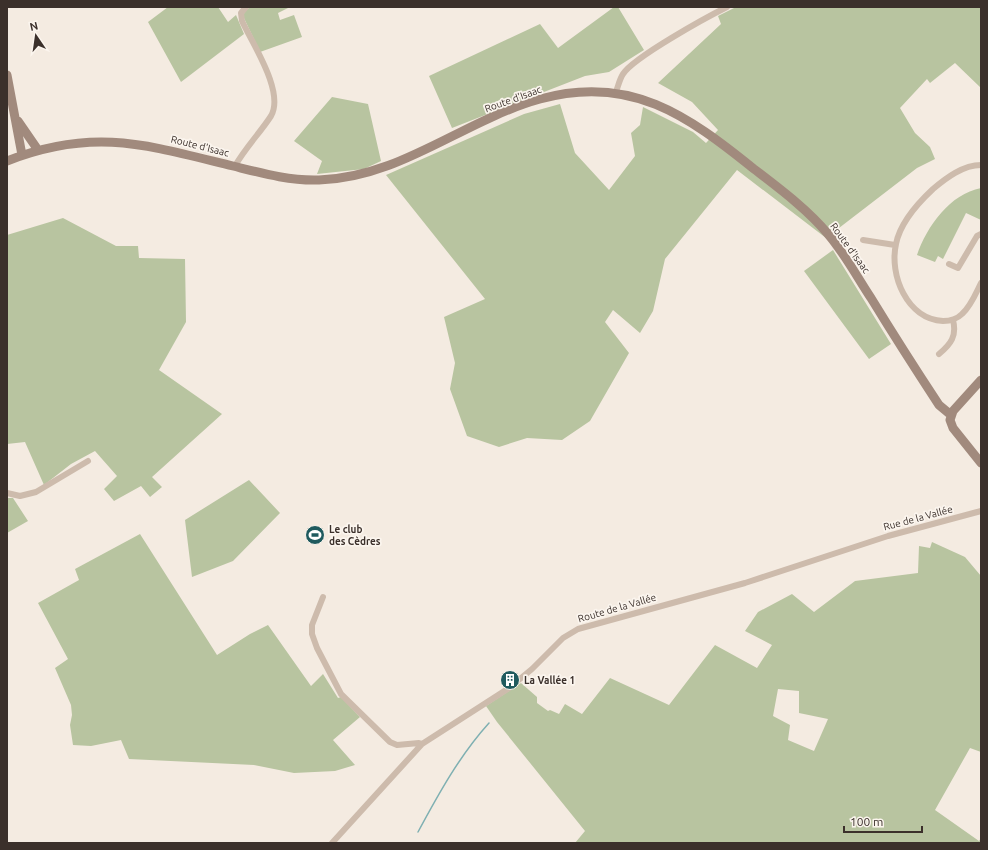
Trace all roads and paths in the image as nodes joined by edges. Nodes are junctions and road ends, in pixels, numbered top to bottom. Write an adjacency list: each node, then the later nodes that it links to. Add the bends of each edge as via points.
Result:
1 (246, 7): 10 (street, via 241,13 242,21 270,78 274,97 272,114)
2 (727, 7): 4 (street, via 679,34 633,65 623,74)
3 (7, 75): 5 (street)
4 (615, 94): 10 (street, Route d'Isaac, via 586,92 540,99 387,166 353,177 302,180 273,176); 19 (street, Route d'Isaac, via 648,101 694,123 813,219 828,234 850,266 939,405)
5 (17, 120): 6 (street); 7 (street)
6 (38, 150): 7 (street, Route d'Isaac); 10 (street, Route d'Isaac, via 72,143 116,141 150,145)
7 (22, 155): 8 (street, Route d'Isaac)
8 (7, 161)
9 (981, 165): 13 (street, via 967,167 950,176 924,198 905,223)
10 (236, 166)
11 (981, 234): 14 (street, via 977,236 958,268)
12 (863, 240): 13 (street)
13 (895, 245): 16 (street, via 895,268 909,302 927,318)
14 (949, 264)
15 (981, 283): 16 (street, via 969,305)
16 (953, 320): 17 (street, via 955,329 951,344)
17 (939, 354)
18 (981, 380): 19 (street)
19 (951, 415): 21 (street, via 953,428)
20 (88, 462): 22 (street, via 36,492 20,496)
21 (981, 463)
22 (7, 493)
23 (981, 511): 24 (street, Rue de la Vallée)
24 (861, 545): 26 (street, Route de la Vallée, via 745,583 578,629 563,638 509,688)
25 (323, 597): 26 (street, via 314,617 312,634 331,678 341,694 390,742 404,745)
26 (422, 744): 27 (street, Route de la Vallée)
27 (332, 843)

